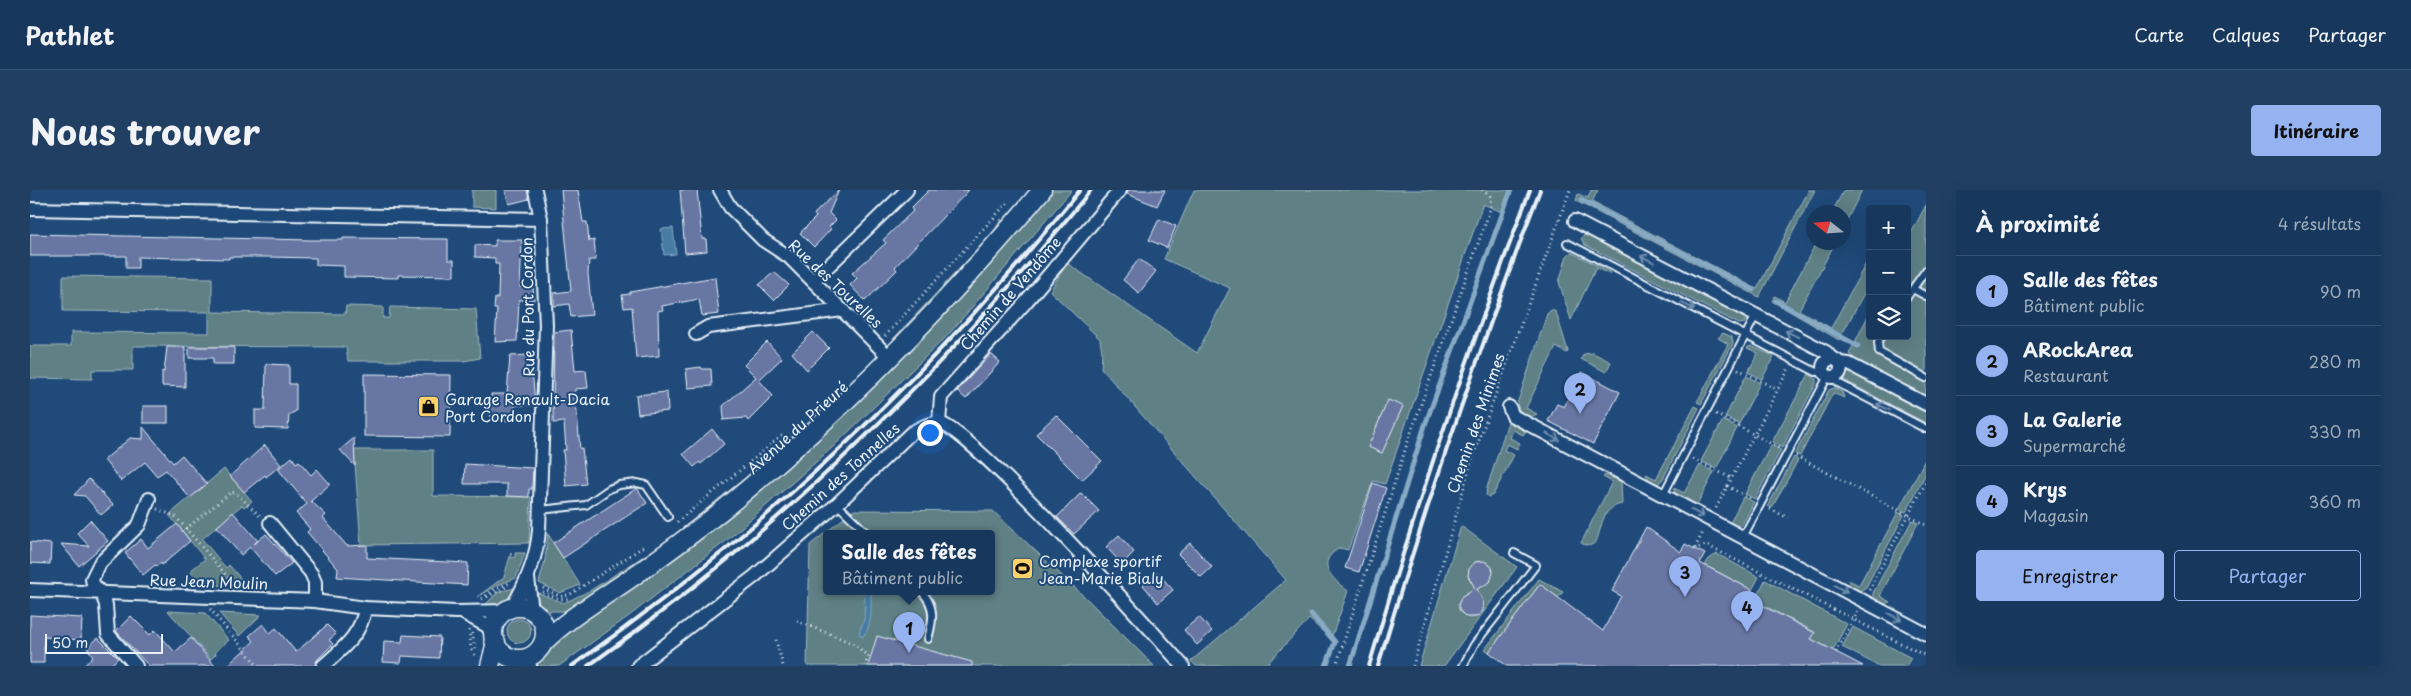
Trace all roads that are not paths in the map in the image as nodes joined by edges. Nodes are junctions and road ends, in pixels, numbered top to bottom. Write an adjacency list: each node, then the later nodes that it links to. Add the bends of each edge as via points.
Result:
1 (535, 190): 7 (street, Rue du Port Cordon)
2 (720, 190): 11 (street, Rue des Tourelles, via 730,207 763,240 789,257)
3 (905, 190): 11 (street)
4 (1042, 190): 20 (street, Avenue du Prieuré, via 1008,231)
5 (1120, 190): 26 (street, Chemin de Vendôme, via 941,396)
6 (30, 209): 7 (street)
7 (542, 219): 31 (street, Rue du Port Cordon, via 546,325)
8 (1575, 221): 16 (street, one-way to 8)
9 (1567, 243): 18 (lane, one-way to 18)
10 (1926, 270): 12 (lane)
11 (813, 281): 15 (street, Rue des Tourelles)
12 (1913, 289): 13 (lane); 14 (lane)
13 (1909, 295)
14 (1926, 296)
15 (844, 310): 17 (street, via 708,327); 20 (street, Rue des Tourelles)
16 (1756, 315): 18 (lane); 21 (street, one-way to 16, via 1826,352)
17 (696, 334)
18 (1745, 335): 22 (lane, via 1816,372); 28 (lane)
19 (1879, 340): 23 (lane, via 1879,352)
20 (882, 350): 42 (street, Avenue du Prieuré, via 818,428 726,507)
21 (1836, 361): 22 (street, via 1840,372); 24 (street, via 1849,364)
22 (1829, 375): 27 (lane, one-way to 22, via 1838,383); 35 (lane)
23 (1926, 378)
24 (1926, 404)
25 (1508, 407): 28 (street, one-way to 28, via 1513,416)
26 (939, 423): 30 (street, Chemin des Tonnelles, via 911,433); 56 (street, via 956,431 999,471)
27 (1926, 429)
28 (1662, 495): 35 (street, one-way to 35)
29 (149, 499): 39 (street, via 139,525 94,572 92,584)
30 (838, 504): 34 (lane); 55 (street, Chemin des Tonnelles, via 755,576)
31 (540, 510): 32 (lane, via 586,505 614,487 641,483 646,485); 37 (street, Rue du Port Cordon, via 538,542)
32 (668, 517)
33 (270, 523): 41 (street, via 311,573 315,582)
34 (864, 530)
35 (1743, 537): 47 (street, one-way to 47)
36 (1514, 553): 57 (lane, via 1536,565 1474,645)
37 (526, 586): 44 (street, Rue du Port Cordon); 45 (street)
38 (30, 590): 39 (street, Rue Jean Moulin)
39 (102, 594): 41 (street, Rue Jean Moulin); 53 (street, via 108,634)
40 (925, 595): 48 (lane, via 934,617)
41 (315, 601): 43 (street, Rue Jean Moulin)
42 (590, 606): 45 (street, Avenue du Prieuré, via 562,617); 50 (street, Avenue du Prieuré)
43 (365, 608): 46 (street, Rue Jean Moulin); 54 (street, via 357,633)
44 (509, 610): 45 (street, via 521,608); 46 (street, Rue Jean Moulin); 49 (street, via 496,623)
45 (534, 612): 50 (street, via 545,628)
46 (475, 615): 49 (street, Rue Jean Moulin)
47 (1926, 634)
48 (928, 639)
49 (495, 640): 51 (street); 52 (street, via 505,654)
50 (543, 643): 52 (street, via 538,651)
51 (482, 662)
52 (520, 662)
53 (136, 666)
54 (324, 666)
55 (638, 666)
56 (1183, 666)
57 (1463, 666)

